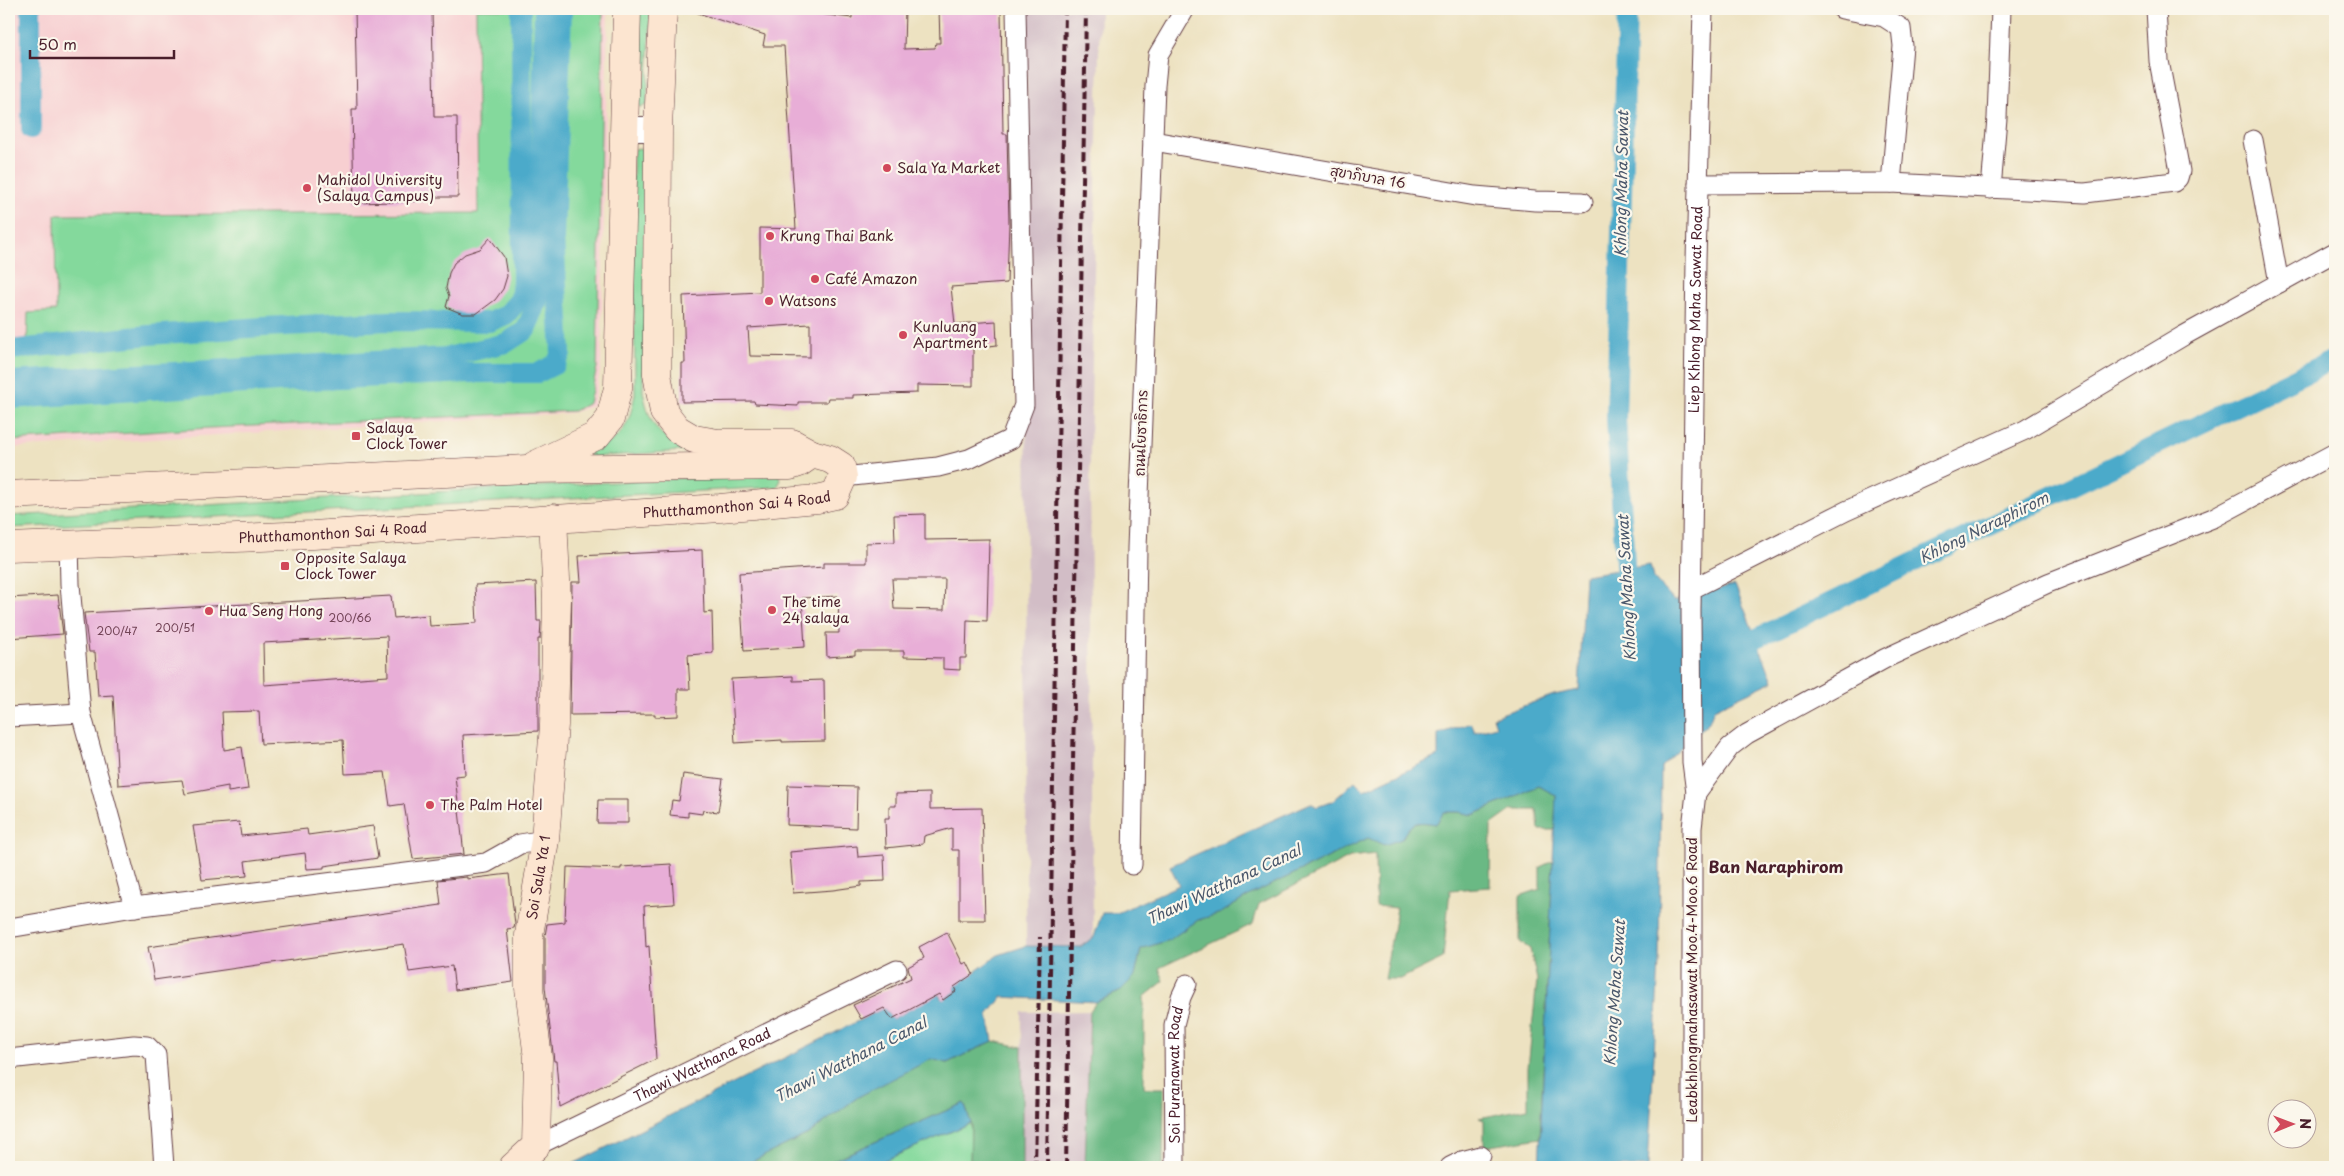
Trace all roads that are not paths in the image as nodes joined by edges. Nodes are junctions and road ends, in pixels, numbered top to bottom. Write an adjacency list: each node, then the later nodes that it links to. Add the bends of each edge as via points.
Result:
1 (627, 9): 9 (main road)
2 (663, 9): 10 (main road)
3 (1016, 9): 22 (street, via 1024,405 1011,439 969,459 938,467)
4 (1185, 9): 12 (street, ถนนโยธาธิการ, via 1158,55)
5 (1703, 9): 14 (street, Liep Khlong Maha Sawat Road)
6 (1842, 9): 13 (street, via 1884,17 1901,28 1903,46)
7 (2001, 9): 15 (street)
8 (2156, 9): 15 (street, via 2159,61 2180,171 2178,178 2174,182 2085,193)
9 (623, 129): 10 (street); 21 (main road, via 618,388 610,419 596,436)
10 (658, 129): 20 (main road, via 657,374 664,412 677,429 694,439 718,443 792,443)
11 (2253, 140): 18 (street)
12 (1153, 141): 16 (street, สุขาภิบาล 16, via 1475,196); 33 (street, ถนนโยธาธิการ, via 1137,548)
13 (1891, 183): 14 (street); 15 (street)
14 (1698, 184): 27 (street, Liep Khlong Maha Sawat Road)
15 (1991, 189)
16 (1584, 202)
17 (2335, 252): 18 (street)
18 (2279, 283): 27 (street, via 2025,430 1846,511)
19 (2335, 453): 31 (street, via 2213,518 2048,583 1886,658 1747,734 1730,747)
20 (812, 454): 21 (main road, via 790,466); 22 (main road, Phutthamonthon Sai 4 Road, via 841,466)
21 (527, 469): 23 (main road)
22 (843, 477): 24 (main road, Phutthamonthon Sai 4 Road, via 835,494 817,499)
23 (9, 495)
24 (553, 518): 25 (main road, Phutthamonthon Sai 4 Road, via 314,534); 32 (main road, Soi Sala Ya 1, via 557,672)
25 (69, 543): 26 (main road, Phutthamonthon Sai 4 Road); 28 (street)
26 (9, 546)
27 (1692, 589): 30 (street, Liep Khlong Maha Sawat Road)
28 (81, 713): 29 (street); 34 (street)
29 (9, 717)
30 (1692, 762): 31 (street, Leabkhlongmahasawat Moo.4-Moo.6 Road)
31 (1696, 793): 45 (street, Leabkhlongmahasawat Moo.4-Moo.6 Road, via 1692,828)
32 (545, 840): 34 (street, via 520,844 486,863); 39 (main road, Soi Sala Ya 1, via 529,936 529,988 538,1058)
33 (1132, 865)
34 (134, 908): 35 (street)
35 (9, 928)
36 (897, 970): 39 (street, Thawi Watthana Road)
37 (1187, 984): 43 (street, Soi Puranawat Road, via 1174,1025)
38 (9, 1059): 41 (street, via 147,1046 156,1055)
39 (536, 1146): 42 (main road, Thawi Watthana Road)
40 (1482, 1156): 44 (street)
41 (164, 1167)
42 (513, 1167)
43 (1175, 1167)
44 (1450, 1167)
45 (1692, 1167)

